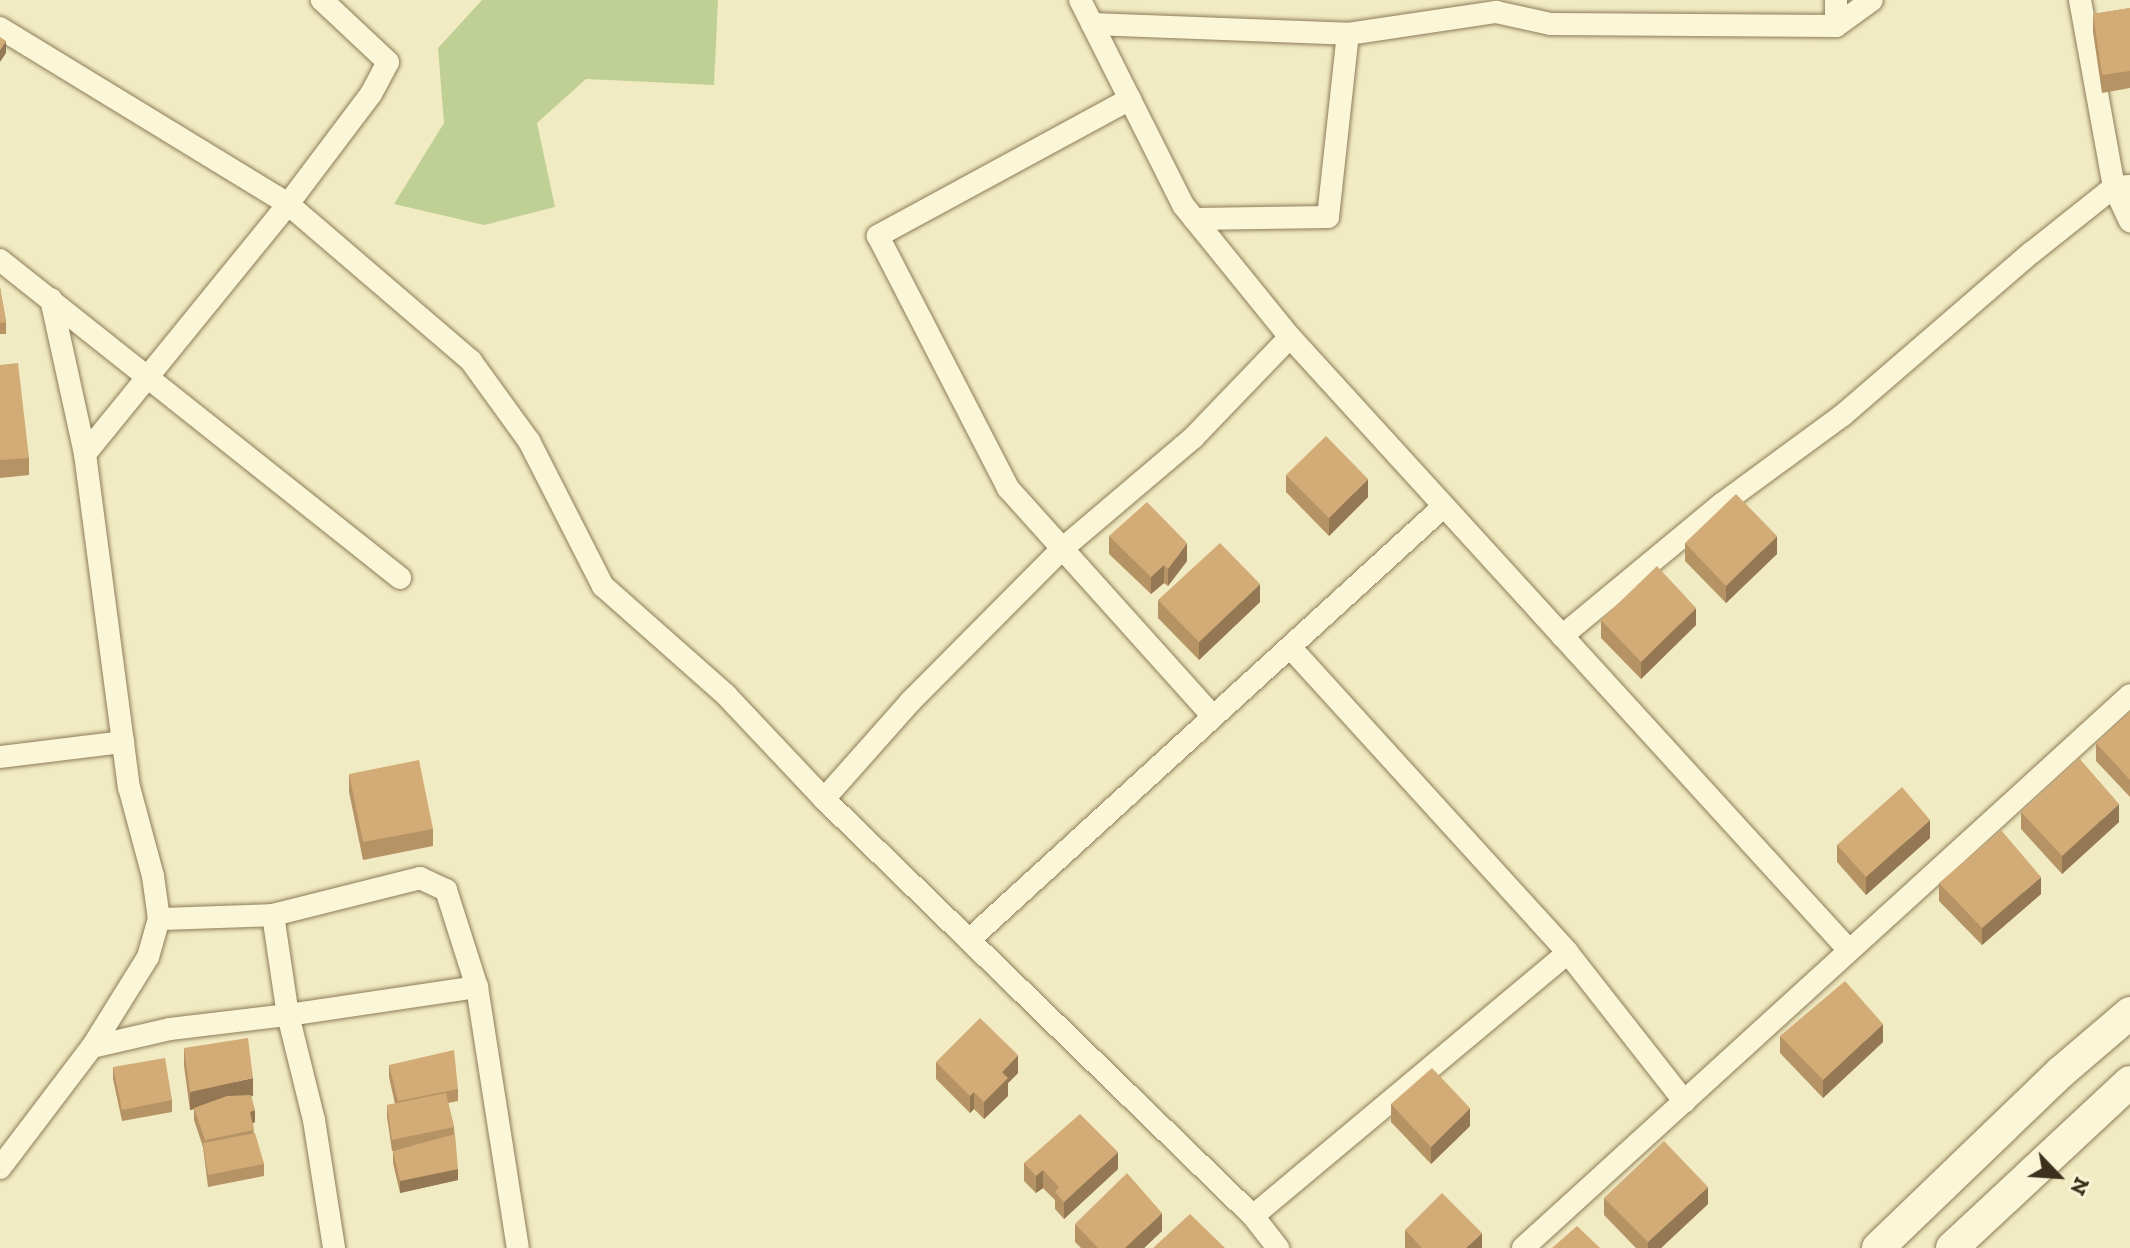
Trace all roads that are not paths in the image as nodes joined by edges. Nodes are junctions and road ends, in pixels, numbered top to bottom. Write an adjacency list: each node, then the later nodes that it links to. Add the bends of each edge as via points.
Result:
1 (322, 0): 13 (street, via 388,62 371,94)
2 (1080, 0): 7 (street)
3 (1836, 0): 8 (street)
4 (1872, 0): 8 (street)
5 (2080, 0): 12 (street)
6 (1498, 6): 8 (street, via 1551,24); 10 (street)
7 (1092, 24): 10 (street); 11 (street)
8 (1836, 26)
9 (0, 28): 13 (street)
10 (1348, 34): 14 (street, via 1328,217)
11 (1130, 99): 14 (street); 22 (street, via 878,236 1008,488)
12 (2122, 186): 15 (street); 24 (street)
13 (288, 204): 19 (street); 30 (street, via 471,361 529,441 603,586 726,695)
14 (1194, 219): 18 (street)
15 (2130, 222)
16 (0, 260): 17 (street)
17 (51, 299): 19 (street); 20 (street)
18 (1290, 337): 21 (street); 22 (street, via 1193,438)
19 (150, 374): 20 (street); 23 (street)
20 (85, 454): 28 (street)
21 (1444, 506): 24 (street); 25 (street)
22 (1062, 549): 27 (street); 30 (street, via 911,701)
23 (400, 578)
24 (1562, 636): 34 (street)
25 (1290, 647): 27 (street); 35 (street)
26 (2130, 695): 34 (street)
27 (1212, 715): 33 (street)
28 (123, 742): 29 (street); 32 (street)
29 (0, 757)
30 (824, 799): 33 (street)
31 (273, 915): 32 (street); 36 (street, via 420,878 446,890); 38 (street)
32 (159, 919): 39 (street, via 148,957)
33 (970, 939): 43 (street)
34 (1847, 948): 41 (street)
35 (1568, 953): 41 (street); 43 (street)
36 (477, 987): 38 (street); 45 (street)
37 (2130, 1013): 48 (main road)
38 (288, 1015): 39 (street, via 170,1029); 44 (street, via 314,1120)
39 (92, 1047): 42 (street)
40 (2130, 1082): 49 (main road)
41 (1685, 1102): 47 (street)
42 (0, 1168)
43 (1253, 1216): 46 (street)
44 (334, 1248)
45 (518, 1248)
46 (1278, 1248)
47 (1523, 1248)
48 (1878, 1248)
49 (1952, 1248)

